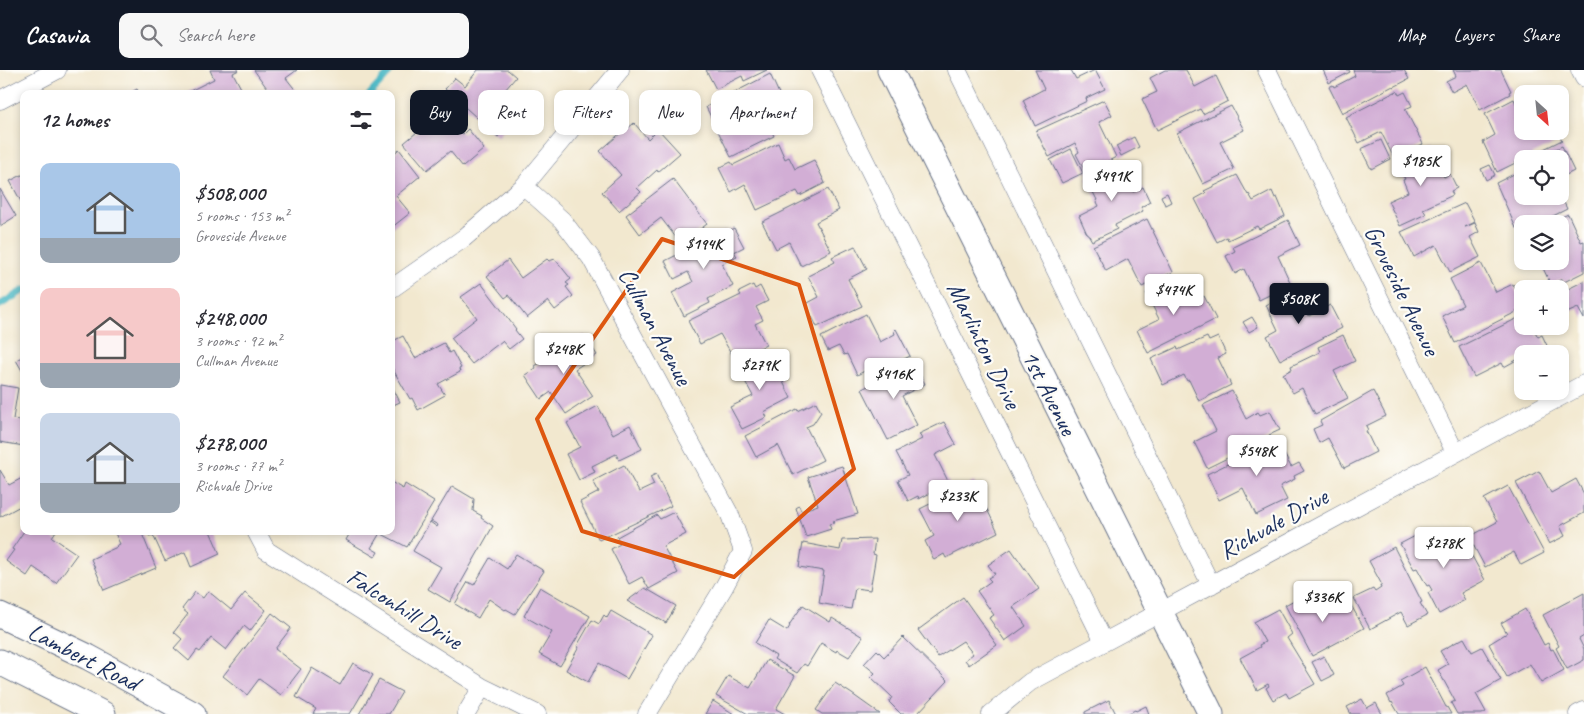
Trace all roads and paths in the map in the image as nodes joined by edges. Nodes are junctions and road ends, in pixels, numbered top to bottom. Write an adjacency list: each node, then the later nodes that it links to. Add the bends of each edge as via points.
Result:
1 (57, 70): 9 (street)
2 (620, 70): 10 (street)
3 (820, 70): 18 (street, Marlinton Drive)
4 (890, 70): 16 (main road, 1st Avenue)
5 (956, 70): 15 (street)
6 (1267, 70): 13 (street, Groveside Avenue)
7 (1580, 70): 8 (street)
8 (1584, 78)
9 (0, 100)
10 (524, 186): 11 (street, via 464,238); 26 (street, Cullman Avenue, via 562,220 591,258 730,514 743,551)
11 (395, 286)
12 (1584, 384): 13 (street, Richvale Drive)
13 (1455, 452): 15 (street, Richvale Drive)
14 (258, 535): 20 (street, Falconhill Drive, via 266,550)
15 (1211, 585): 16 (street, Richvale Drive)
16 (1160, 612): 18 (street, Richvale Drive); 28 (main road, 1st Avenue)
17 (0, 616): 23 (main road, Lambert Road, via 88,657)
18 (1104, 642): 27 (street, Richvale Drive, via 1030,682)
19 (0, 662): 22 (main road, Lambert Road)
20 (482, 686): 24 (street); 25 (street, Falconhill Drive)
21 (1584, 711): 29 (street)
22 (103, 714)
23 (193, 714)
24 (466, 714)
25 (537, 714)
26 (648, 714)
27 (991, 714)
28 (1211, 714)
29 (1578, 714)

